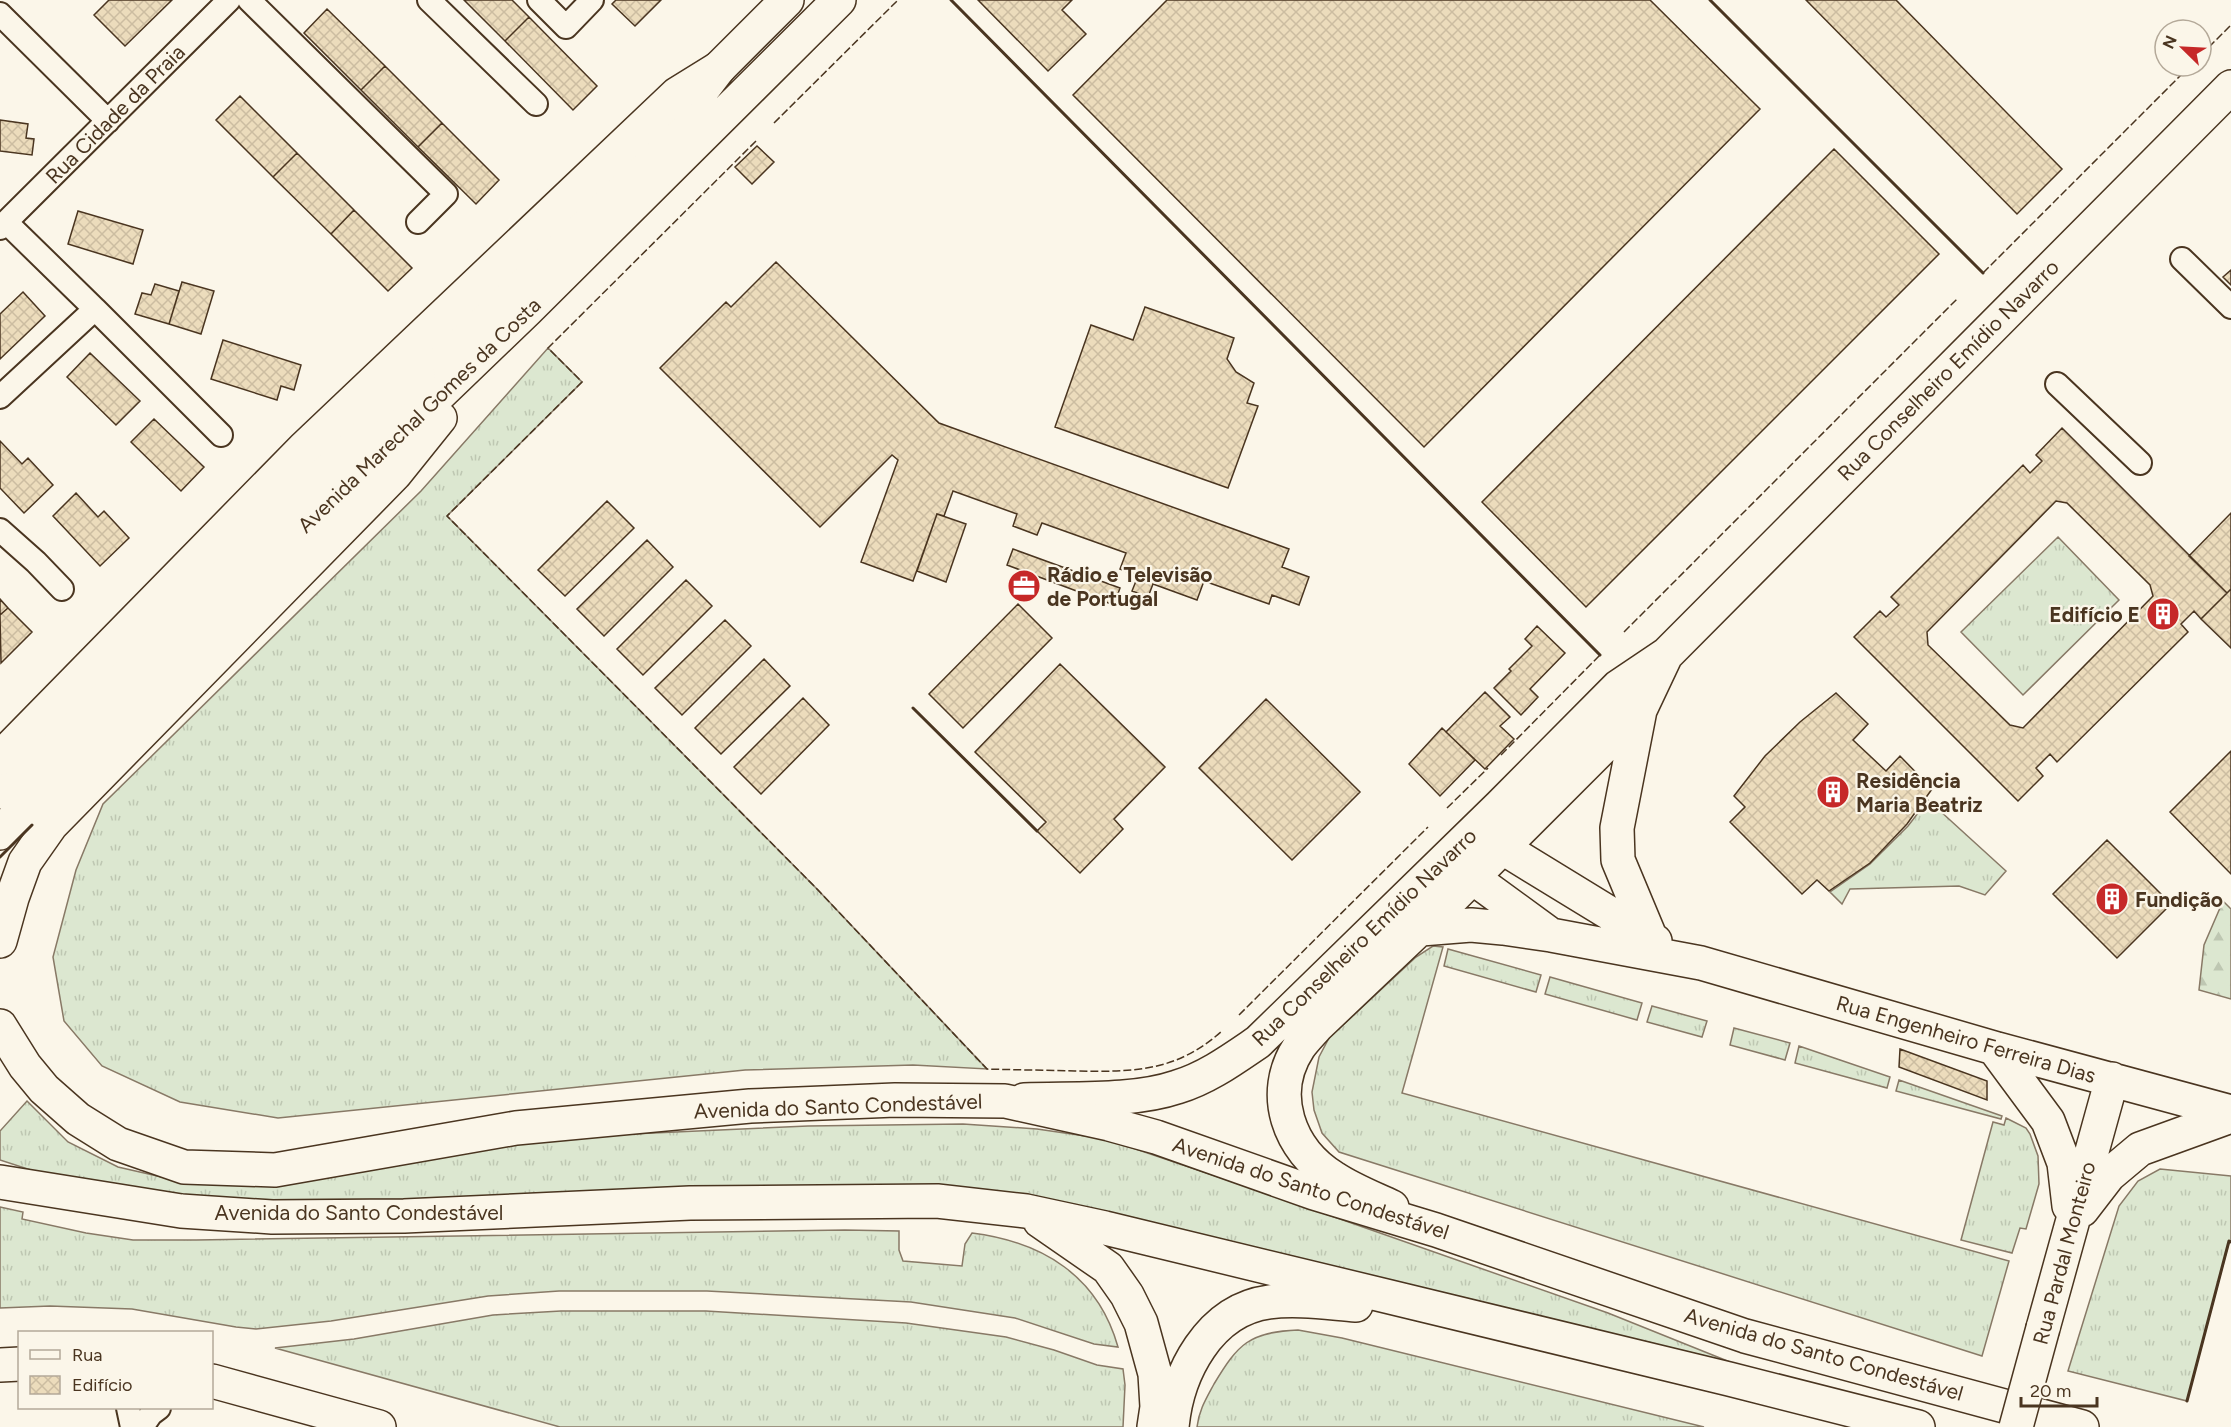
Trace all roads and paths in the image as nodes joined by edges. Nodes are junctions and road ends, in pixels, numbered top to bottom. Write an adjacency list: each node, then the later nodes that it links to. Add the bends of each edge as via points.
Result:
1 (229, 0): 12 (street, Rua Cidade da Praia)
2 (249, 0): 13 (street, via 446,194)
3 (429, 0): 11 (street)
4 (539, 0): 5 (street, via 566,27)
5 (592, 0)
6 (787, 0): 9 (main road, Avenida Marechal Gomes da Costa)
7 (839, 0): 18 (main road, Avenida Marechal Gomes da Costa)
8 (0, 14): 12 (street)
9 (719, 68): 19 (main road, Avenida Marechal Gomes da Costa, via 690,106); 23 (main road, via 677,94)
10 (2231, 87): 27 (main road, Rua Conselheiro Emídio Navarro)
11 (536, 104)
12 (108, 121): 14 (street, Rua Cidade da Praia)
13 (418, 222)
14 (3, 225): 17 (street)
15 (2182, 259): 16 (street)
16 (2231, 307)
17 (95, 309): 21 (street); 22 (street)
18 (527, 310): 31 (main road, Avenida Marechal Gomes da Costa, via 371,460); 37 (main road, via 395,474 51,825 25,862)
19 (418, 375): 23 (main road); 30 (main road, Avenida Marechal Gomes da Costa)
20 (2057, 384): 24 (street)
21 (0, 397)
22 (221, 435)
23 (303, 449): 29 (main road)
24 (2140, 463)
25 (0, 530): 26 (street)
26 (62, 590)
27 (1666, 654): 28 (main road, Rua Conselheiro Emídio Navarro); 42 (main road, Rua Conselheiro Emídio Navarro, via 1618,687 1258,1042 1216,1070 1176,1088 1130,1096)
28 (1640, 710): 32 (main road, Rua Conselheiro Emídio Navarro); 36 (main road, via 1617,828 1618,860)
29 (0, 758)
30 (0, 792)
31 (0, 832)
32 (1503, 848): 33 (main road, Rua Conselheiro Emídio Navarro); 36 (main road, Rua Engenheiro Ferreira Dias)
33 (1473, 878): 34 (main road, Rua Conselheiro Emídio Navarro); 35 (main road, Rua Engenheiro Ferreira Dias)
34 (1421, 929): 35 (main road, via 1471,925); 47 (main road, Rua Conselheiro Emídio Navarro, via 1298,1048 1284,1086 1284,1111 1293,1135 1309,1158 1334,1178)
35 (1551, 935): 38 (main road, Rua Engenheiro Ferreira Dias)
36 (1651, 939): 38 (main road, Rua Engenheiro Ferreira Dias)
37 (0, 941)
38 (1701, 963): 40 (main road, Rua Engenheiro Ferreira Dias)
39 (0, 1026): 42 (main road, Avenida do Santo Condestável, via 44,1089 78,1119 118,1144 184,1167 275,1170 516,1128 750,1106 895,1100)
40 (1994, 1047): 41 (main road, Rua Engenheiro Ferreira Dias); 46 (main road, via 2048,1121 2064,1163)
41 (2112, 1079): 43 (main road, Rua Engenheiro Ferreira Dias); 46 (main road, Rua Pardal Monteiro)
42 (1005, 1101): 47 (main road, Avenida do Santo Condestável, via 1156,1137 1314,1193)
43 (2231, 1114): 46 (main road, via 2140,1149 2109,1175)
44 (0, 1182): 45 (main road, Avenida do Santo Condestável, via 181,1211 272,1217 815,1201 937,1201)
45 (1026, 1211): 48 (main road, Avenida do Santo Condestável); 57 (main road, via 1108,1268 1127,1295 1141,1323 1155,1374)
46 (2071, 1223): 60 (main road, Rua Pardal Monteiro, bridge)
47 (1436, 1230): 61 (main road, Avenida do Santo Condestável, via 1745,1336)
48 (1451, 1312): 58 (main road, via 1315,1302 1268,1302 1245,1310 1222,1323 1204,1340 1179,1386); 59 (main road, Avenida do Santo Condestável)
49 (18, 1364): 50 (main road)
50 (0, 1365)
51 (213, 1382): 56 (main road)
52 (128, 1409): 54 (street)
53 (157, 1409): 55 (street)
54 (132, 1427)
55 (142, 1427)
56 (380, 1427)
57 (1154, 1427)
58 (1172, 1427)
59 (1918, 1427)
60 (2016, 1427)
61 (2082, 1427)

